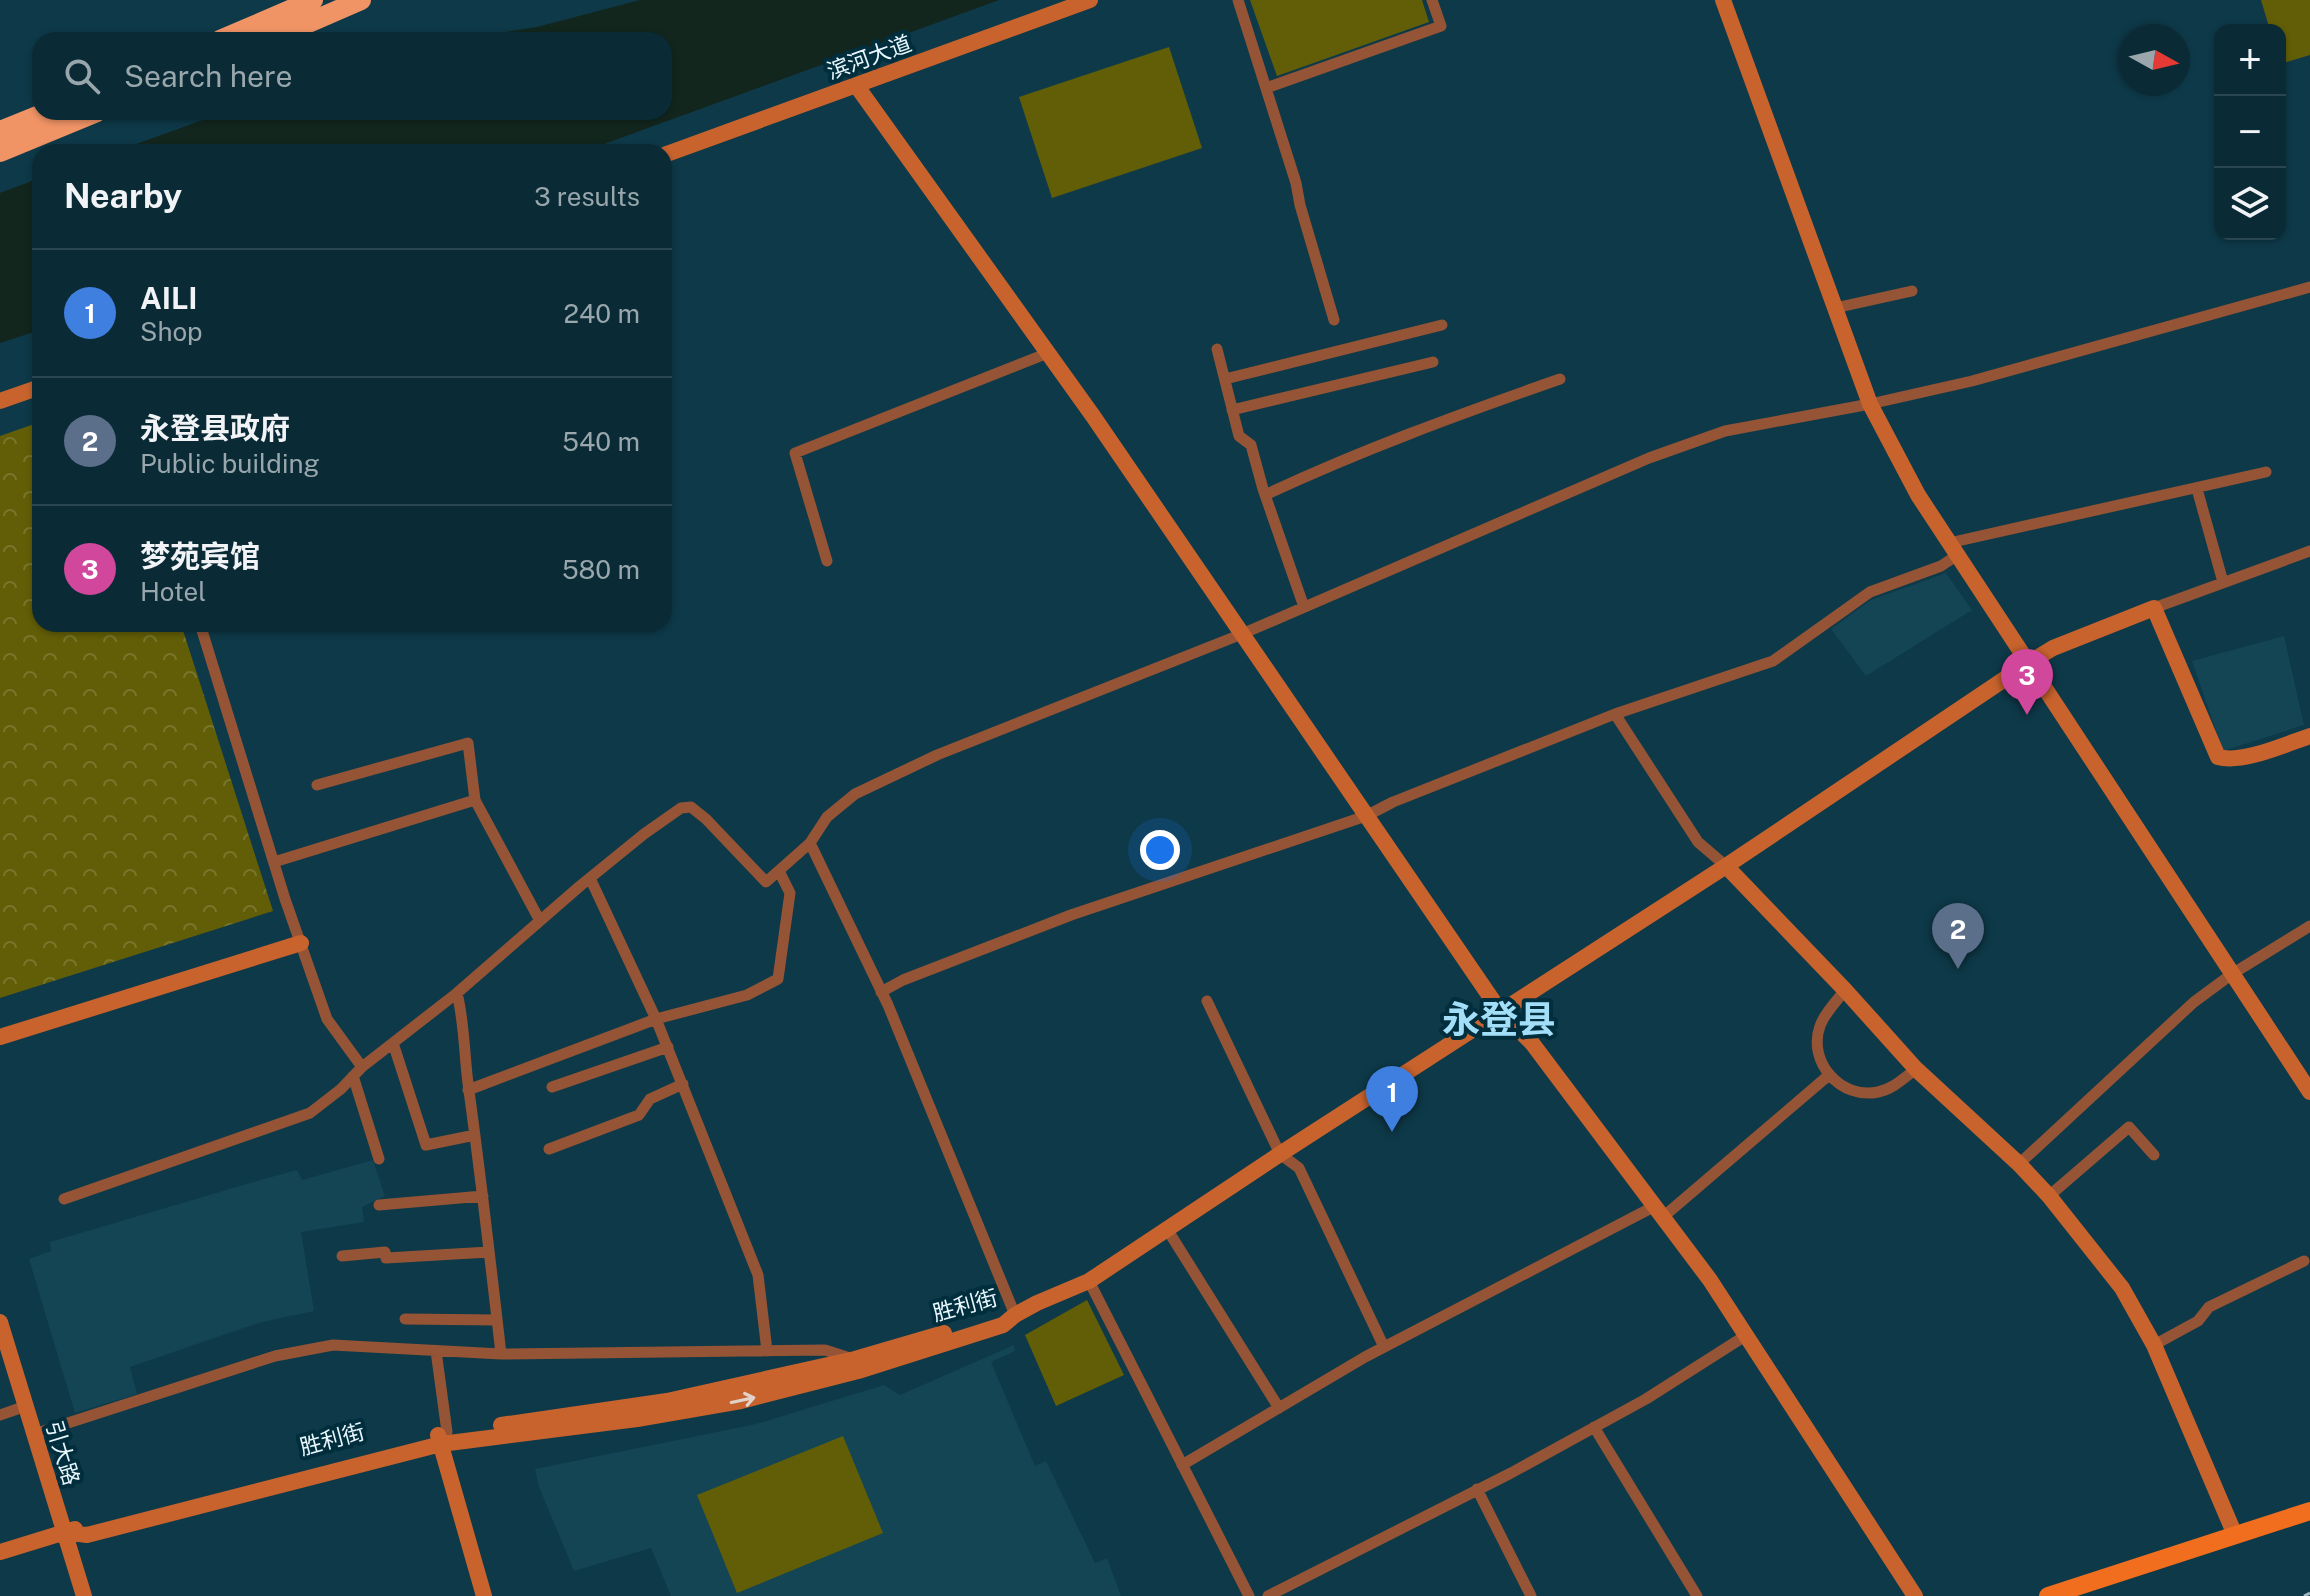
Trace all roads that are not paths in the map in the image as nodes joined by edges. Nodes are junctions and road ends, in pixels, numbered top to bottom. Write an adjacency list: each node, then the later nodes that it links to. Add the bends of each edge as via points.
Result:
1 (313, 0): 7 (highway)
2 (361, 0): 8 (highway)
3 (1090, 0): 9 (street, 滨河大道)
4 (1238, 0): 10 (street)
5 (1432, 0): 10 (street, via 1441,26)
6 (1723, 0): 18 (street)
7 (239, 32)
8 (287, 32)
9 (856, 85): 15 (street, 滨河大道); 22 (street)
10 (1266, 88): 19 (street)
11 (32, 118): 13 (highway)
12 (78, 120): 14 (highway)
13 (0, 131)
14 (0, 152)
15 (672, 152)
16 (2310, 287): 28 (street)
17 (1912, 291): 18 (street)
18 (1835, 308): 28 (street)
19 (1334, 320)
20 (1442, 325): 24 (street)
21 (1217, 349): 24 (street)
22 (1048, 353): 35 (street, via 795,453); 40 (street)
23 (1433, 362): 29 (street)
24 (1225, 379): 29 (street)
25 (1560, 379): 32 (street, via 1415,430)
26 (32, 390): 27 (street)
27 (0, 401)
28 (1870, 404): 33 (street); 37 (street, via 1725,431 1649,458)
29 (1232, 410): 32 (street, via 1239,436 1251,445)
30 (2266, 472): 31 (street)
31 (2197, 489): 33 (street); 36 (street)
32 (1265, 495): 37 (street)
33 (1953, 550): 41 (street); 42 (street, via 1941,566 1870,592 1773,661)
34 (2310, 551): 36 (street)
35 (827, 561)
36 (2223, 582): 38 (street)
37 (1304, 607): 40 (street)
38 (2154, 608): 41 (street, via 2053,648); 43 (street, via 2218,757 2241,757)
39 (202, 632): 48 (street)
40 (1242, 634): 46 (street); 47 (street, via 937,755 855,794 827,817)
41 (2027, 664): 49 (street); 55 (street)
42 (1615, 714): 46 (street); 49 (street, via 1698,842)
43 (2310, 736)
44 (317, 785): 45 (street, via 468,743)
45 (475, 800): 48 (street); 52 (street)
46 (1366, 816): 57 (street, via 1071,915); 60 (street)
47 (810, 843): 50 (street); 57 (street)
48 (274, 862): 54 (street)
49 (1726, 866): 56 (street); 60 (street)
50 (779, 871): 51 (street, via 766,882 691,807 681,808 644,834); 61 (street, via 790,893 778,979 747,995)
51 (590, 878): 52 (street); 61 (street)
52 (540, 921): 58 (street)
53 (2310, 926): 55 (street)
54 (301, 943): 62 (street); 66 (street, via 327,1019)
55 (2232, 974): 71 (street); 77 (street, via 2194,1002)
56 (1845, 990): 65 (street); 67 (street, via 1818,1035 1820,1060)
57 (881, 992): 88 (street)
58 (457, 993): 63 (street); 70 (street)
59 (1207, 1001): 74 (street)
60 (1500, 1011): 74 (street); 82 (street, via 1532,1043)
61 (656, 1019): 64 (street); 70 (street)
62 (0, 1037)
63 (393, 1043): 66 (street); 72 (street, via 426,1145)
64 (668, 1047): 68 (street); 69 (street)
65 (1916, 1069): 67 (street, via 1893,1086 1870,1093 1847,1089); 77 (street)
66 (358, 1071): 76 (street); 80 (street, via 310,1113)
67 (1829, 1075): 82 (street)
68 (683, 1084): 73 (street, via 650,1099 639,1115); 96 (street, via 758,1275)
69 (552, 1087)
70 (468, 1090): 72 (street)
71 (2310, 1092)
72 (475, 1135): 78 (street)
73 (549, 1149)
74 (1280, 1154): 83 (street); 94 (street, via 1299,1168)
75 (2154, 1155): 79 (street, via 2129,1127)
76 (379, 1159)
77 (2019, 1164): 79 (street)
78 (483, 1196): 81 (street); 84 (street)
79 (2049, 1196): 93 (street, via 2122,1288)
80 (64, 1199)
81 (379, 1205)
82 (1659, 1212): 92 (street); 94 (street)
83 (1167, 1229): 87 (street); 100 (street)
84 (489, 1252): 85 (street); 90 (street)
85 (342, 1256)
86 (2304, 1261): 93 (street, via 2209,1307 2198,1321)
87 (1089, 1281): 88 (street); 105 (street)
88 (1015, 1315): 98 (street, 胜利街); 104 (street, 胜利街, one-way to 88, via 637,1419 741,1401 872,1367 1003,1325)
89 (405, 1319): 90 (street)
90 (497, 1320): 97 (street)
91 (0, 1322): 99 (street, 引大路)
92 (1745, 1336): 102 (street); 117 (street)
93 (2154, 1345): 109 (street)
94 (1384, 1347): 100 (street)
95 (436, 1351): 97 (street); 103 (street, via 333,1345 275,1356); 104 (street)
96 (767, 1351): 97 (street); 98 (street, via 825,1350)
97 (501, 1354)
98 (855, 1359): 104 (street, 胜利街, via 667,1401)
99 (26, 1406): 101 (street); 103 (street, 引大路)
100 (1279, 1408): 105 (street)
101 (0, 1415)
102 (1594, 1427): 106 (street); 116 (street)
103 (34, 1434): 108 (street, 引大路)
104 (442, 1437): 108 (street, 胜利街, via 87,1535); 112 (street)
105 (1182, 1465): 113 (street)
106 (1477, 1489): 114 (street); 115 (street)
107 (2310, 1511): 109 (main road)
108 (64, 1532): 110 (street, 胜利街); 111 (street, 引大路)
109 (2235, 1535): 118 (main road)
110 (0, 1552)
111 (84, 1596)
112 (484, 1596)
113 (1249, 1596)
114 (1268, 1596)
115 (1531, 1596)
116 (1697, 1596)
117 (1915, 1596)
118 (2048, 1596)

